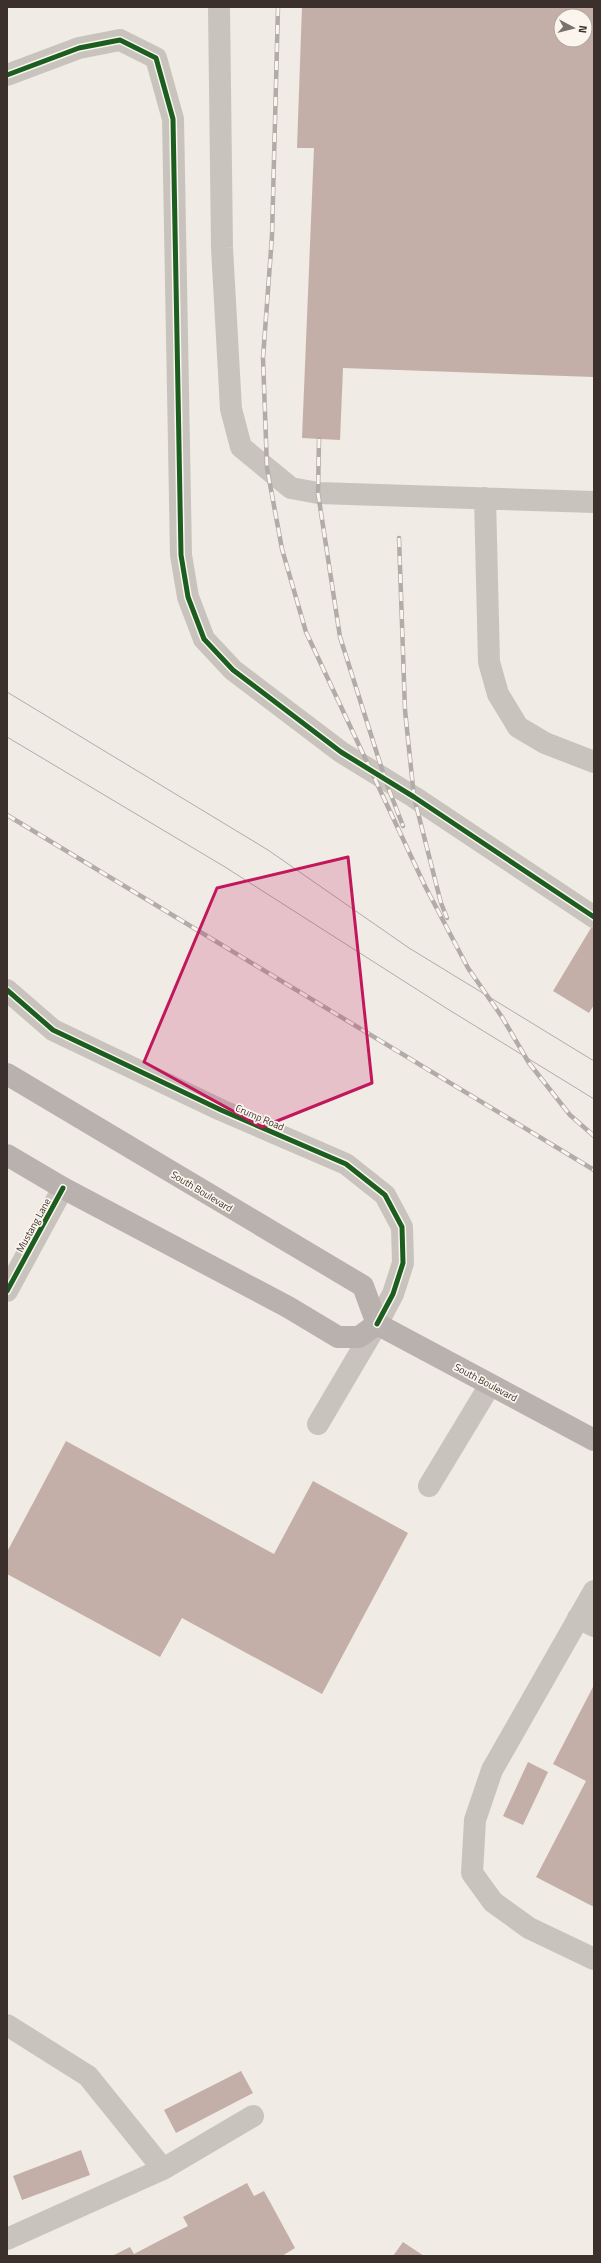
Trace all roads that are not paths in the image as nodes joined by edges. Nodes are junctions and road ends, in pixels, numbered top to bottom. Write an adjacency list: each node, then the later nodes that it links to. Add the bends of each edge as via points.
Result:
1 (219, 7): 3 (street, via 222,248 231,409 241,447 292,488 318,493)
2 (7, 75): 6 (street, via 79,48 120,40 156,58 173,119 181,555 188,597 204,639 233,670 341,752 414,797)
3 (485, 498): 4 (street); 5 (street, via 489,662 498,694 518,727 545,743)
4 (594, 502)
5 (594, 762)
6 (594, 917)
7 (7, 990): 12 (street, Crump Road, via 53,1030 221,1110 346,1164 385,1195 402,1227 403,1263 393,1294)
8 (7, 1074): 12 (main road, South Boulevard, via 363,1286)
9 (7, 1155): 10 (main road)
10 (63, 1188): 11 (street, Mustang Lane); 12 (main road, via 288,1307 338,1337 359,1337)
11 (7, 1291)
12 (378, 1324): 13 (main road, South Boulevard); 14 (street, Crump Road)
13 (490, 1384): 15 (main road, South Boulevard); 16 (street)
14 (318, 1424)
15 (594, 1440)
16 (429, 1486)
17 (594, 1591): 18 (street)
18 (586, 1622): 19 (street, via 492,1770 475,1820 472,1873 492,1902 523,1923)
19 (594, 1959)
20 (7, 2025): 22 (street, via 88,2076)
21 (253, 2116): 22 (street)
22 (163, 2168): 23 (street)
23 (7, 2239)

